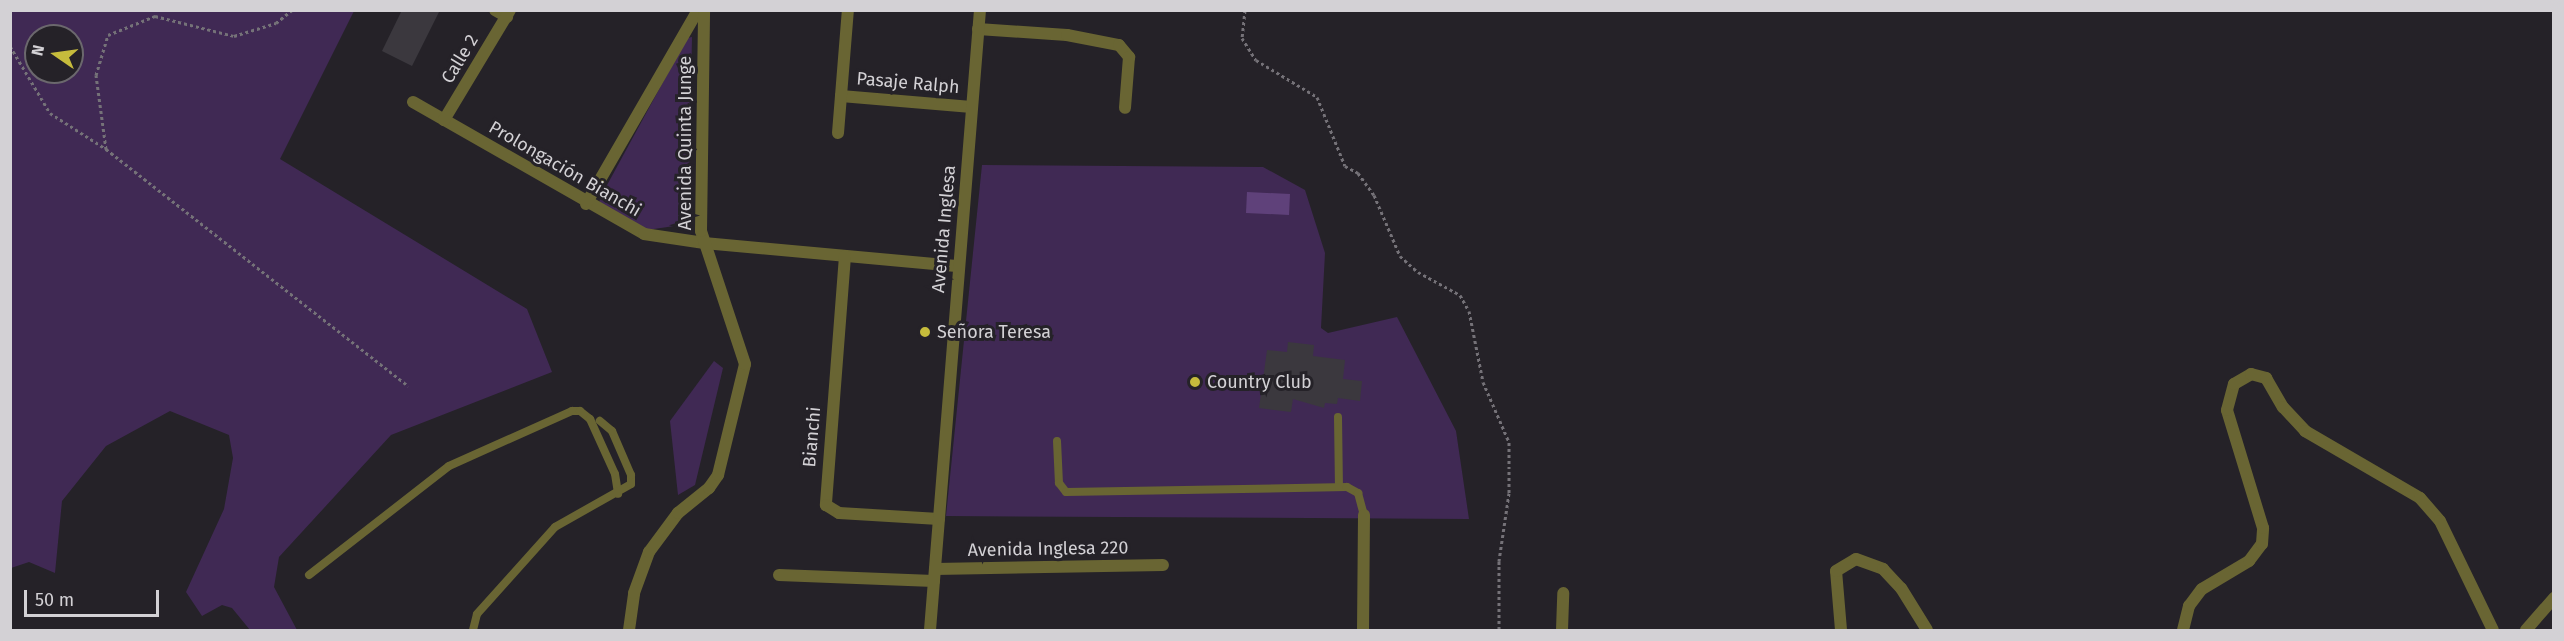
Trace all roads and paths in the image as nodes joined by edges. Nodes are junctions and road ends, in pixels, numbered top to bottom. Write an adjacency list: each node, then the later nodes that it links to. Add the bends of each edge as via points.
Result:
1 (292, 10): 17 (path, via 276,23 234,36 155,16 108,35 96,75)
2 (495, 10): 8 (street, Calle 2)
3 (698, 10): 18 (street)
4 (704, 10): 19 (street, Avenida Quinta Junge, via 700,208)
5 (848, 10): 11 (street, Pasaje Ralph)
6 (980, 10): 9 (street, Avenida Inglesa)
7 (1245, 10): 41 (path, via 1242,38 1256,60 1317,96 1345,166 1358,172 1374,195 1400,256 1418,272 1460,295 1469,311 1483,382 1509,442 1509,493 1499,561)
8 (508, 14): 15 (street, Calle 2)
9 (978, 29): 13 (street, Avenida Inglesa); 14 (street, via 1066,35 1119,45 1129,57)
10 (10, 46): 17 (path, via 50,113)
11 (841, 96): 13 (street, Pasaje Ralph); 16 (street, Pasaje Ralph)
12 (413, 102): 15 (street, Prolongación Bianchi)
13 (972, 107): 21 (street, Avenida Inglesa)
14 (1125, 108)
15 (444, 120): 18 (street, Prolongación Bianchi)
16 (838, 133)
17 (106, 148): 22 (path)
18 (586, 204): 19 (street, Prolongación Bianchi, via 644,234)
19 (704, 243): 20 (street, Prolongación Bianchi); 38 (street, Avenida Quinta Junge, via 743,351 744,372 718,475 709,488 678,513 649,552 634,593)
20 (845, 256): 21 (street, Prolongación Bianchi); 29 (street, Bianchi, via 826,505 839,513)
21 (959, 266): 29 (street, Avenida Inglesa)
22 (408, 386)
23 (1338, 417): 26 (lane)
24 (600, 421): 27 (lane, via 612,431 631,475 628,488)
25 (1057, 441): 26 (lane, via 1059,483 1066,492)
26 (1339, 487): 28 (lane, via 1358,493)
27 (618, 494): 31 (lane, via 615,474 590,419 580,411 572,411 448,466); 37 (lane, via 555,527 477,614)
28 (1364, 515): 40 (street)
29 (939, 519): 33 (street, Avenida Inglesa)
30 (1163, 565): 33 (street, Avenida Inglesa 220)
31 (309, 575)
32 (779, 575): 33 (street, Avenida Inglesa 220)
33 (934, 575): 39 (street, Avenida Inglesa)
34 (1563, 593): 42 (street)
35 (2553, 598): 46 (street)
36 (1841, 628): 43 (street, via 1836,571 1856,559 1883,569)
37 (473, 630)
38 (629, 630)
39 (930, 630)
40 (1364, 630)
41 (1499, 630)
42 (1562, 630)
43 (1927, 630)
44 (2183, 630): 45 (street, via 2189,606 2202,590 2249,561 2262,544 2264,528 2227,410 2234,384 2251,374 2266,378 2305,431 2420,498 2440,521)
45 (2493, 630)
46 (2526, 630)

